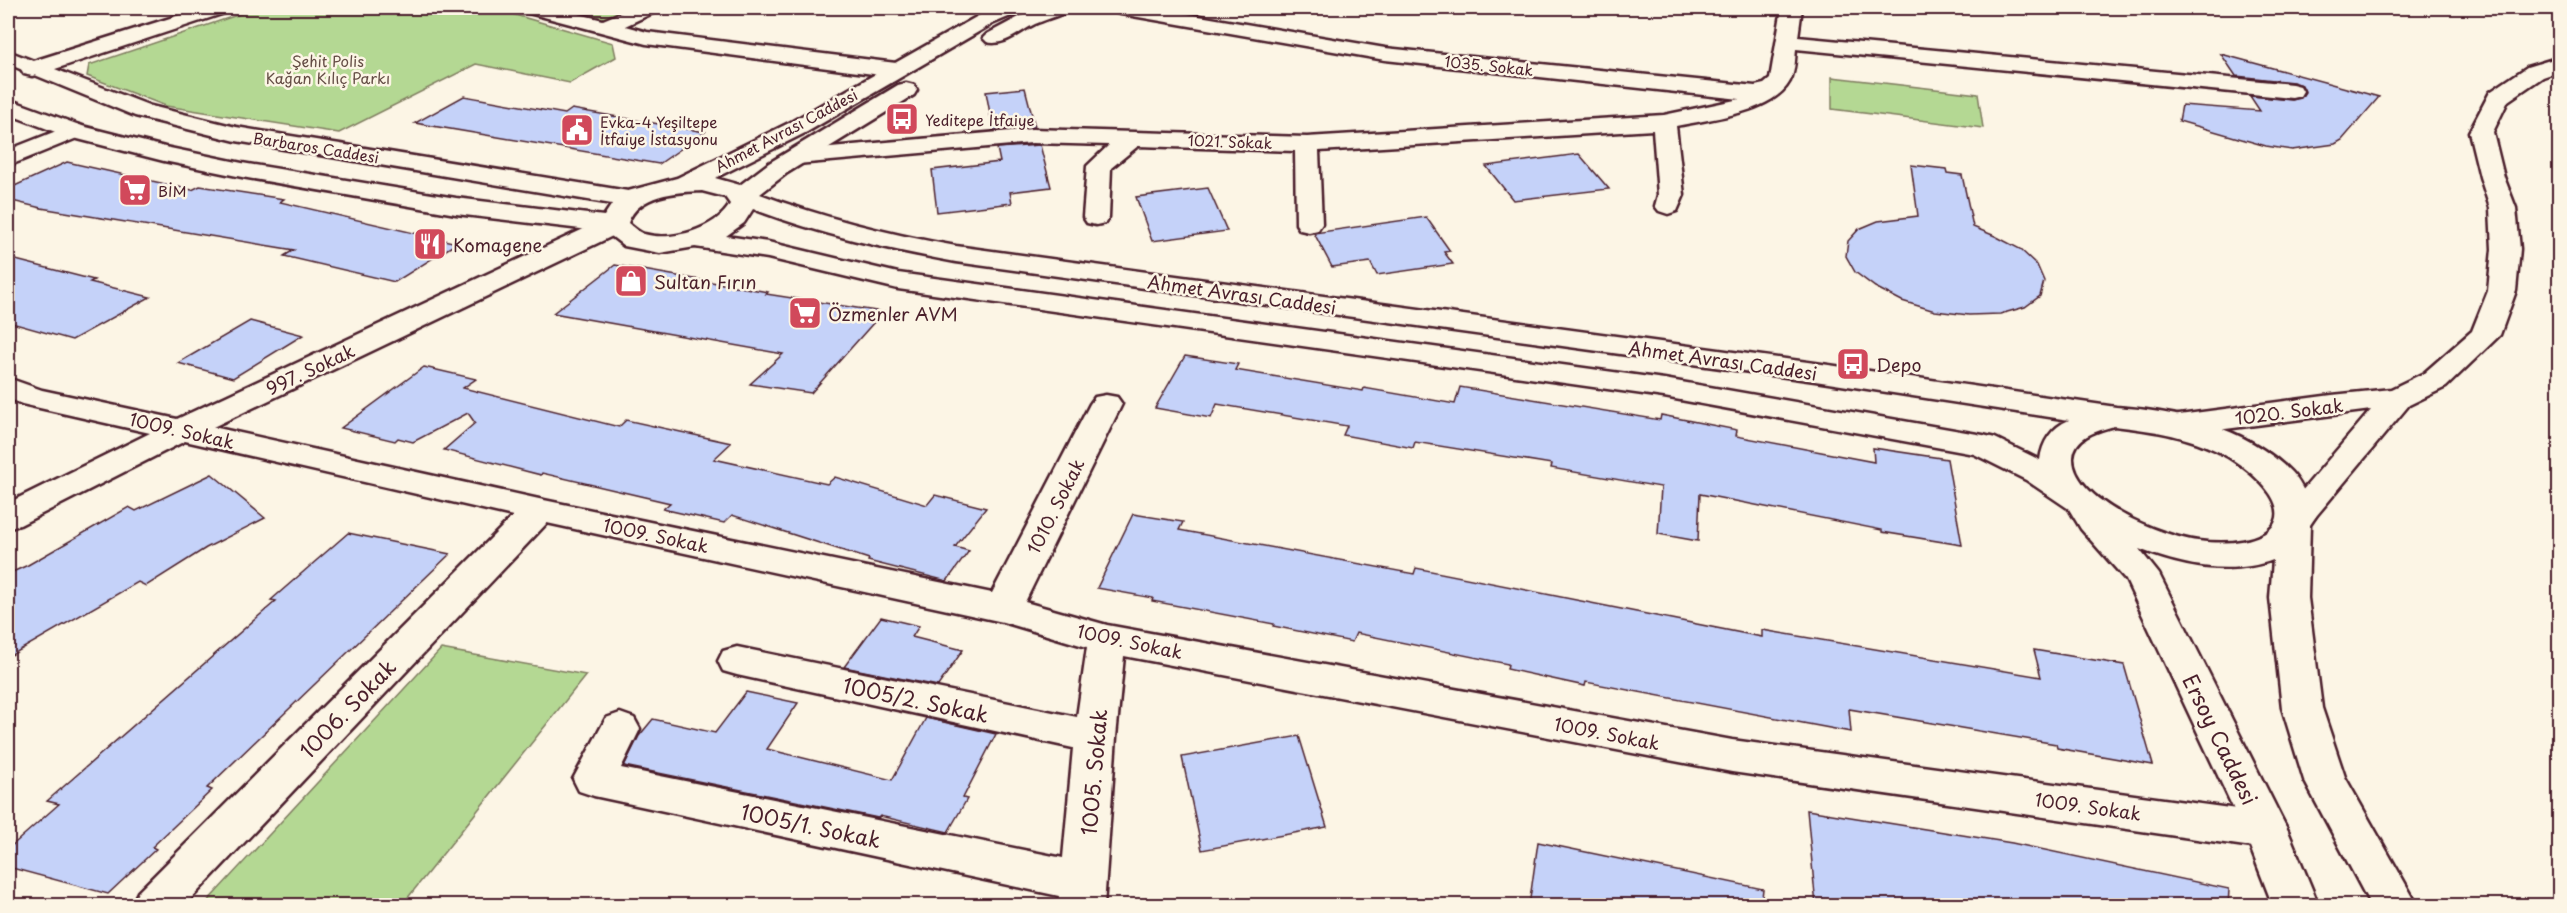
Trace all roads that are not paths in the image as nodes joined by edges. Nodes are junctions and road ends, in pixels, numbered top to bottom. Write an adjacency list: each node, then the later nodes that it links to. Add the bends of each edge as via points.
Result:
1 (221, 8): 12 (street)
2 (532, 8): 8 (street)
3 (648, 8): 8 (street)
4 (1013, 8): 13 (street, Ahmet Avrası Caddesi)
5 (1060, 8): 21 (street, Ahmet Avrası Caddesi, via 1028,20 940,69)
6 (1121, 8): 15 (street, 1035. Sokak, via 1384,54)
7 (1792, 8): 9 (street)
8 (605, 27): 13 (street, via 646,38)
9 (1787, 42): 14 (street); 15 (street, via 1781,79)
10 (8, 57): 12 (street, Barbaros Caddesi)
11 (2559, 63): 32 (street, 1020. Sokak, via 2535,72 2498,97 2481,132 2504,208 2506,249 2502,291 2485,335 2435,380)
12 (32, 69): 25 (street, Barbaros Caddesi, via 143,111 237,134)
13 (896, 70): 23 (street, Ahmet Avrası Caddesi, via 799,127)
14 (2292, 91)
15 (1764, 93): 17 (street, 1021. Sokak, via 1749,104)
16 (8, 106): 18 (street, Barbaros Caddesi)
17 (1664, 122): 20 (street, 1021. Sokak); 26 (street, via 1671,195)
18 (74, 131): 22 (street); 29 (street, Barbaros Caddesi, via 242,170 456,206)
19 (1133, 138): 20 (street, 1021. Sokak); 21 (street, 1021. Sokak, via 1032,136); 27 (street, via 1099,166)
20 (1308, 144): 28 (street)
21 (797, 157): 24 (street, Ahmet Avrası Caddesi)
22 (8, 159)
23 (684, 184): 24 (street, via 720,185); 25 (street)
24 (741, 196): 30 (street, via 744,205 730,224); 34 (street, Ahmet Avrası Caddesi, via 802,219 884,241 956,254)
25 (634, 200): 29 (street, via 616,217)
26 (1668, 206)
27 (1096, 217)
28 (1309, 224)
29 (614, 225): 30 (street, via 620,234 651,244); 36 (street, 997. Sokak)
30 (695, 239): 37 (street, Ahmet Avrası Caddesi, via 768,250 898,281 1664,388 1895,428 1983,445 2038,472)
31 (8, 387): 36 (street, 1009. Sokak, via 33,397)
32 (2398, 398): 35 (street, 1020. Sokak); 40 (street, 1020. Sokak)
33 (1106, 404): 42 (street, 1010. Sokak)
34 (2116, 417): 35 (street, Ahmet Avrası Caddesi); 37 (street, Ahmet Avrası Caddesi, via 2075,428 2062,438 2056,451 2058,467)
35 (2180, 425): 40 (street, Ahmet Avrası Caddesi, via 2253,458 2280,481 2294,505)
36 (181, 430): 38 (street, 1009. Sokak); 39 (street, 997. Sokak)
37 (2082, 502): 40 (street, Ahmet Avrası Caddesi, via 2137,536 2205,555 2238,556 2265,551 2284,541); 41 (street, Ahmet Avrası Caddesi, via 2093,521)
38 (539, 510): 42 (street, 1009. Sokak); 49 (street, 1006. Sokak)
39 (8, 517)
40 (2297, 520): 51 (street, via 2289,598 2302,708 2325,780)
41 (2141, 574): 47 (street, Ersoy Caddesi)
42 (1003, 609): 43 (street, 1009. Sokak)
43 (1107, 639): 46 (street, 1005. Sokak); 47 (street, 1009. Sokak, via 1732,756)
44 (737, 661): 46 (street, 1005/2. Sokak)
45 (620, 729): 48 (street, 1005/1. Sokak, via 594,778)
46 (1095, 737): 48 (street, 1005. Sokak)
47 (2266, 831): 50 (street, Ersoy Caddesi)
48 (1082, 894)
49 (154, 906)
50 (2296, 906)
51 (2395, 906)

